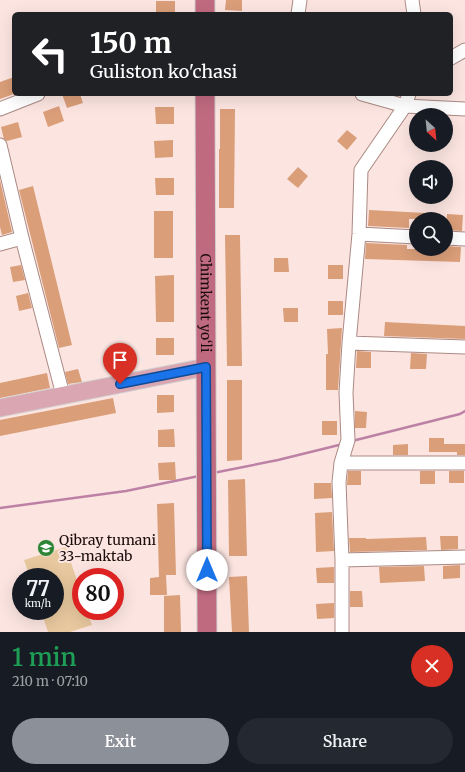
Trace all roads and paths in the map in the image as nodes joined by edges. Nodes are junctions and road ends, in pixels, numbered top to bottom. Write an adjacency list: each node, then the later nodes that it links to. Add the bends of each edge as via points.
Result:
1 (205, 0): 4 (highway)
2 (300, 0): 5 (street)
3 (412, 0): 6 (street)
4 (205, 12)
5 (298, 12)
6 (414, 12)
7 (465, 50): 8 (street)
8 (453, 57)
9 (33, 96): 13 (street)
10 (205, 96): 24 (highway, Chimkent yo‘li)
11 (377, 96): 12 (street)
12 (407, 100): 14 (street); 16 (street, via 361,170)
13 (0, 109)
14 (465, 109)
15 (0, 144): 18 (street)
16 (359, 234): 17 (street); 22 (street)
17 (409, 237)
18 (22, 238): 21 (street); 25 (street)
19 (453, 238): 20 (street)
20 (465, 239)
21 (0, 244)
22 (349, 343): 23 (street); 27 (street, via 346,393 348,440)
23 (465, 347)
24 (206, 367): 25 (main road); 31 (highway, Chimkent yo‘li)
25 (63, 395): 26 (main road)
26 (0, 408)
27 (341, 463): 28 (street); 30 (street, via 339,503)
28 (465, 463)
29 (465, 557): 30 (street)
30 (342, 560): 32 (street)
31 (208, 632)
32 (342, 632)

